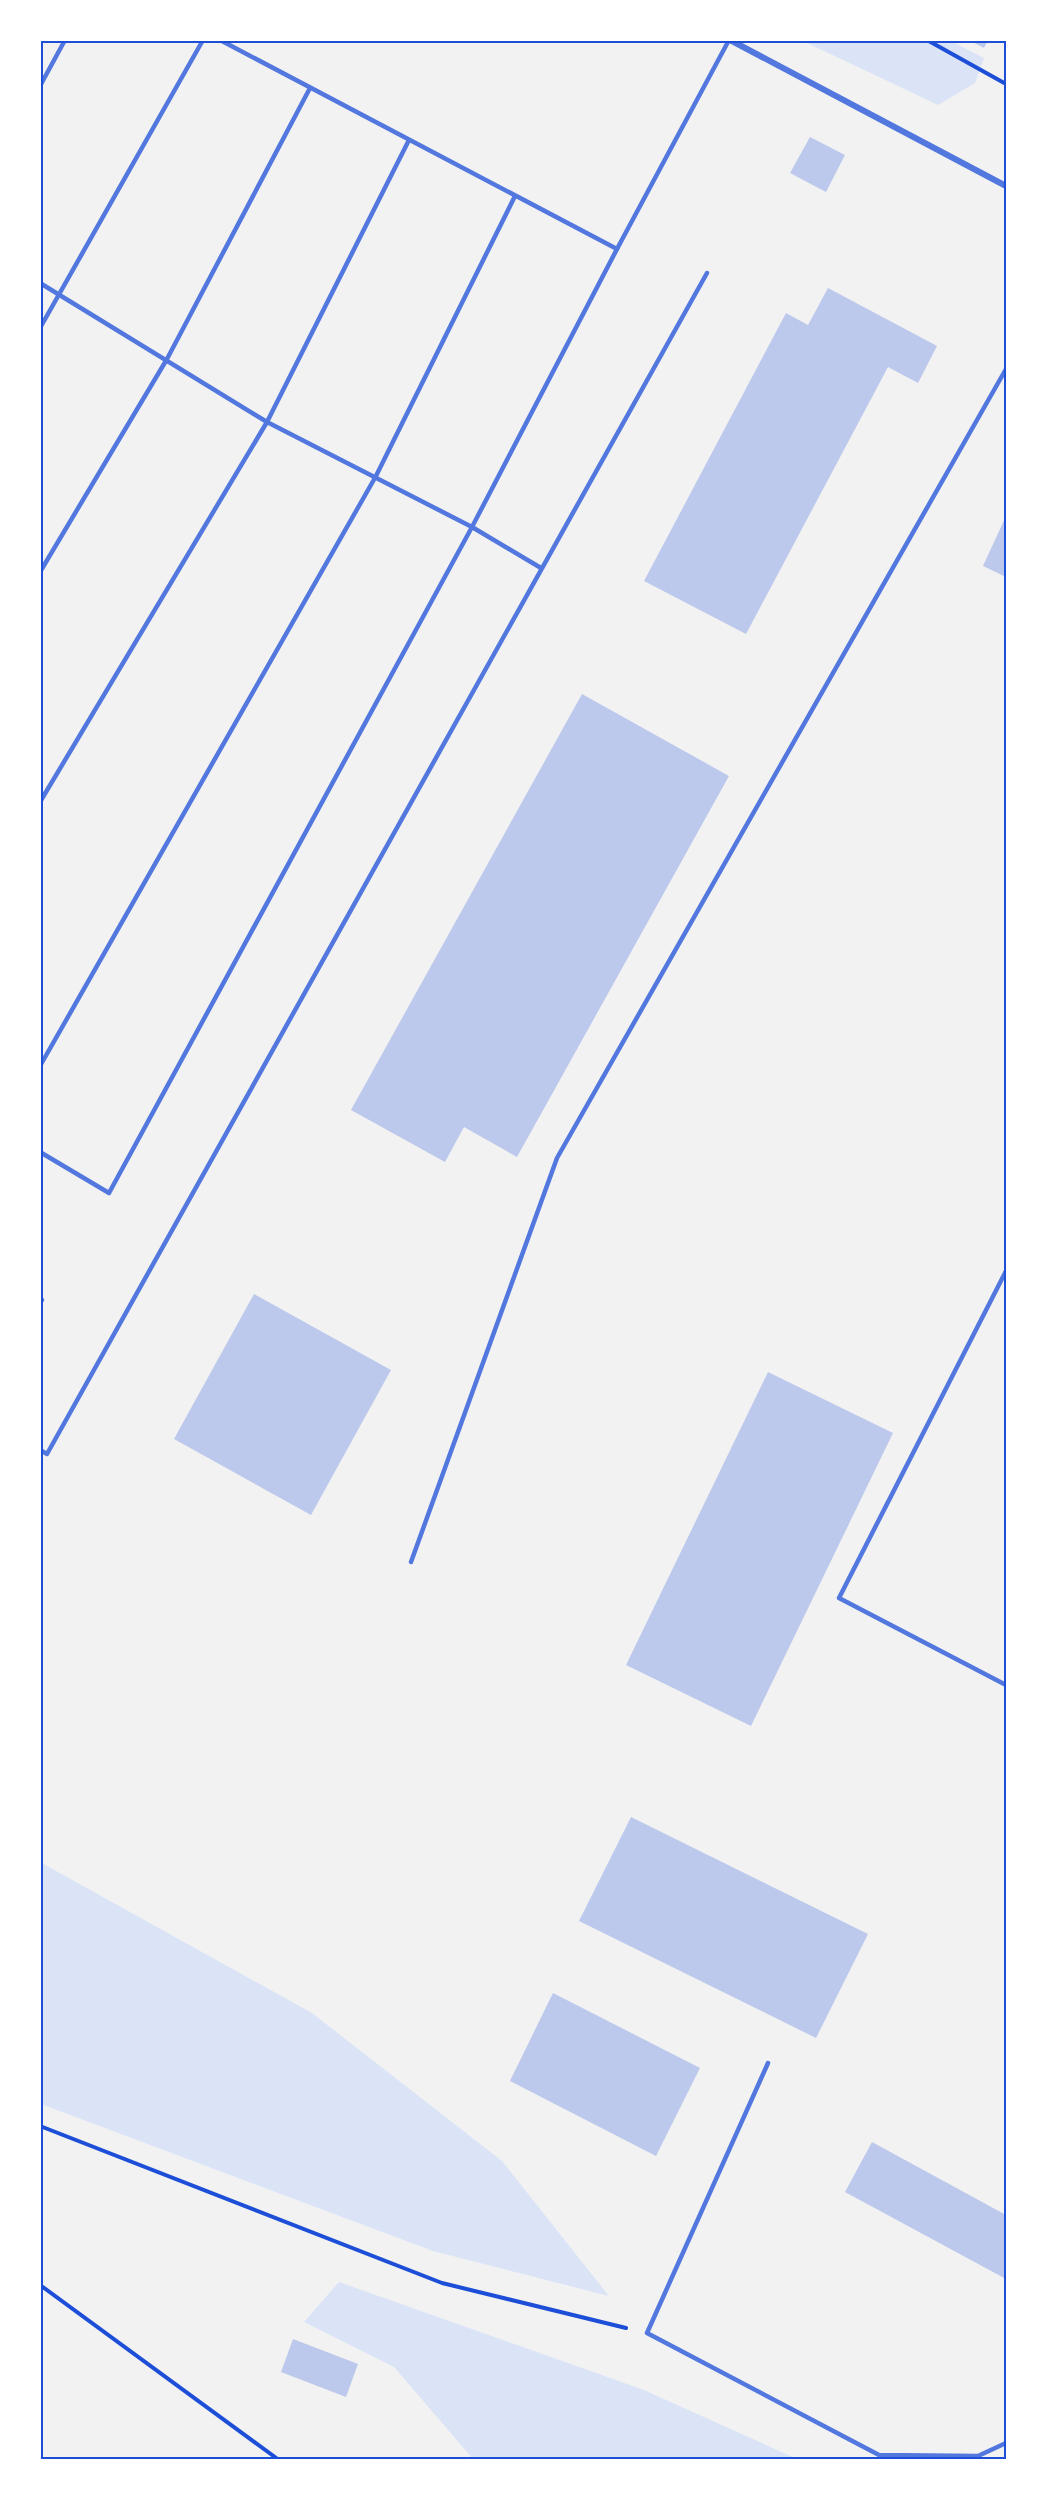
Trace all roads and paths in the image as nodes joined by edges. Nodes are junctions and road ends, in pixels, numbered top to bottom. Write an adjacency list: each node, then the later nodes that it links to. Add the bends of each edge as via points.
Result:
1 (65, 40): 7 (lane)
2 (203, 40): 15 (lane)
3 (220, 40): 8 (lane)
4 (729, 40): 10 (street); 12 (lane)
5 (927, 40): 6 (path)
6 (1006, 84)
7 (40, 86)
8 (310, 88): 9 (lane); 17 (lane)
9 (409, 140): 11 (lane); 19 (lane)
10 (1006, 186)
11 (515, 196): 12 (lane); 20 (lane)
12 (616, 249): 21 (lane)
13 (707, 273): 22 (lane)
14 (40, 283): 15 (lane)
15 (62, 294): 16 (lane); 17 (lane)
16 (40, 328)
17 (167, 359): 19 (lane); 23 (lane)
18 (1006, 369): 29 (lane, via 557,1158)
19 (267, 422): 20 (lane); 24 (lane)
20 (376, 476): 21 (lane); 25 (lane)
21 (472, 527): 22 (lane); 26 (lane, via 109,1193)
22 (541, 568): 28 (lane, via 47,1454)
23 (40, 573)
24 (40, 802)
25 (40, 1066)
26 (40, 1152)
27 (1006, 1271): 30 (lane, via 839,1598)
28 (40, 1450)
29 (411, 1562)
30 (1006, 1685)
31 (768, 2063): 34 (lane)
32 (40, 2126): 34 (path, via 442,2283)
33 (40, 2285): 36 (path)
34 (647, 2333): 35 (lane, via 879,2455 978,2456)
35 (1006, 2443)
36 (279, 2460)

